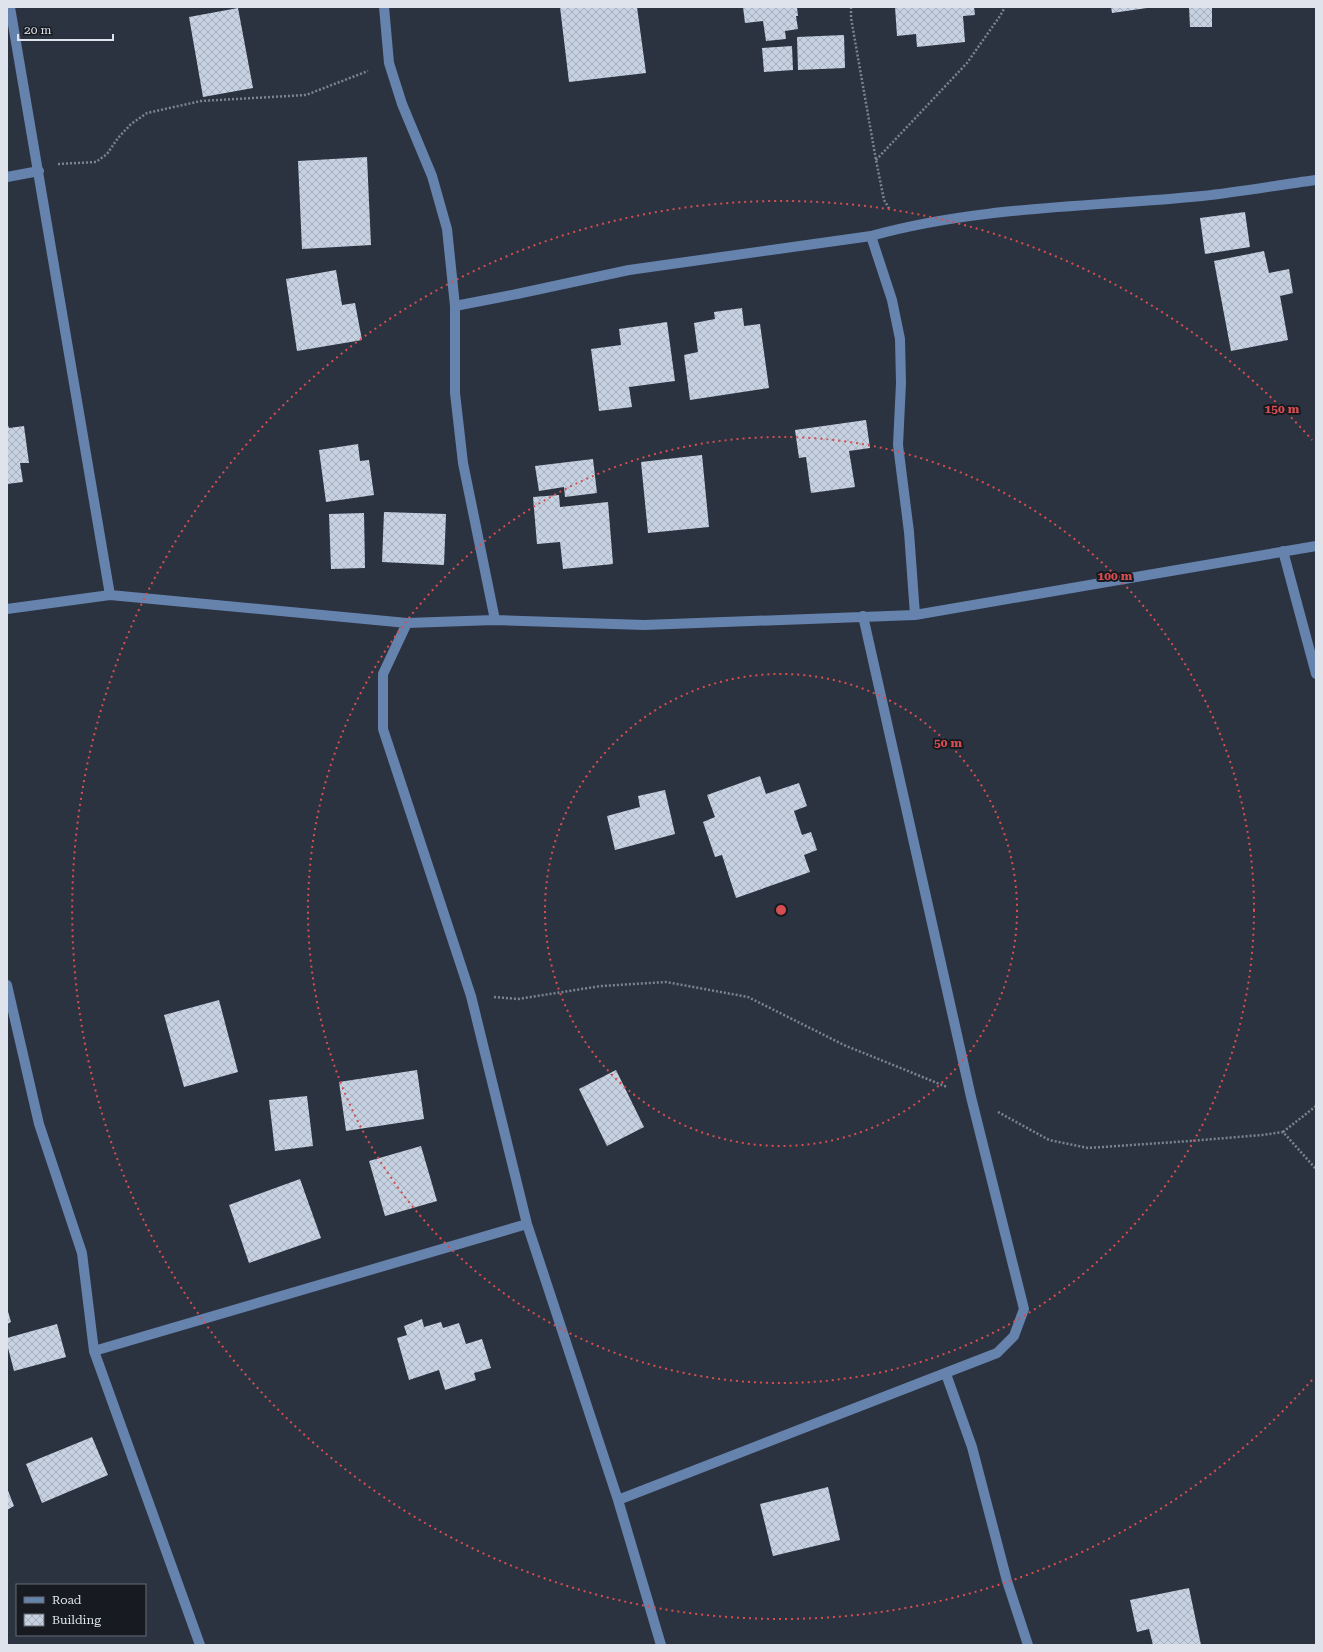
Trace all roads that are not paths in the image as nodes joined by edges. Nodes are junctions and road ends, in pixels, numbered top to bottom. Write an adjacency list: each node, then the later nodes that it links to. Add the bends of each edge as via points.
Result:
1 (10, 7): 3 (street)
2 (384, 7): 7 (street, via 389,63 402,104 432,176 447,230)
3 (38, 168): 4 (street); 10 (street)
4 (7, 177)
5 (1316, 180): 6 (street, via 1203,196 1009,211 900,228)
6 (871, 236): 7 (street, via 629,270); 13 (street, via 892,300 900,339 898,445 909,532)
7 (455, 306): 14 (street, via 455,393 463,463)
8 (1316, 546): 9 (street)
9 (1283, 551): 13 (street); 16 (street)
10 (110, 595): 11 (street); 15 (street)
11 (7, 609)
12 (863, 616): 13 (street); 14 (street, via 644,625); 20 (street, via 971,1097 1024,1309 1014,1336 997,1353)
13 (915, 616)
14 (495, 620): 15 (street)
15 (407, 623): 18 (street, via 383,674 383,728 470,996)
16 (1316, 674)
17 (7, 985): 19 (street, via 39,1124 82,1253)
18 (527, 1224): 19 (street); 21 (street)
19 (94, 1351): 22 (street)
20 (946, 1374): 21 (street); 24 (street, via 972,1447 1007,1581)
21 (618, 1500): 23 (street)
22 (200, 1645)
23 (660, 1645)
24 (1028, 1645)

